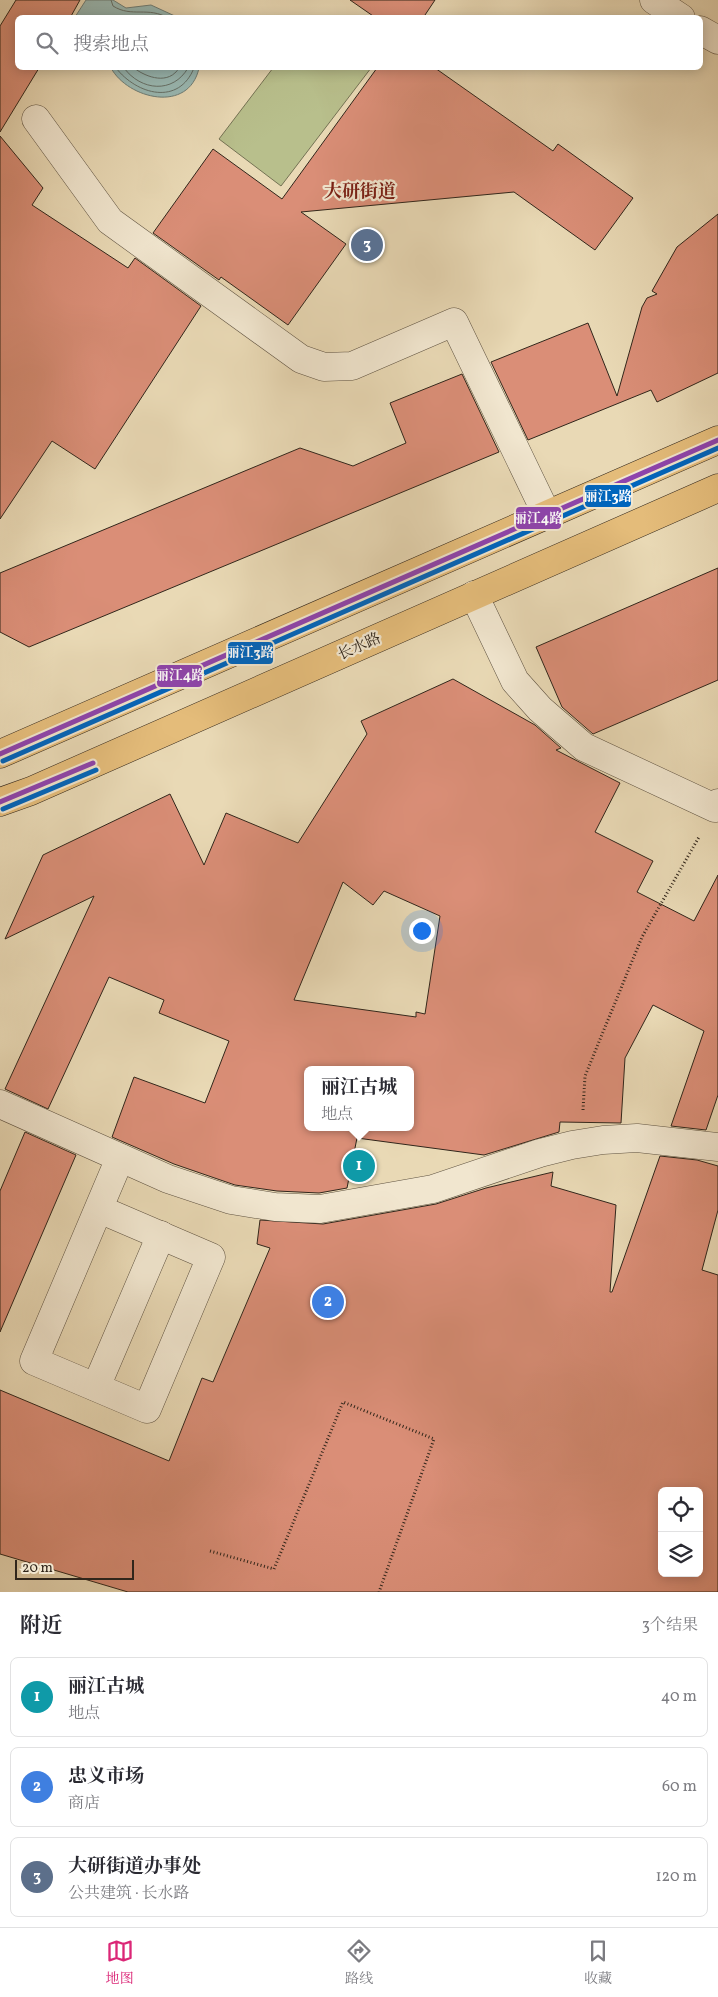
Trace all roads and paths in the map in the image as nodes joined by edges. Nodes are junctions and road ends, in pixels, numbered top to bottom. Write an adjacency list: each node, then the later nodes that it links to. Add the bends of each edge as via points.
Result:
1 (654, 0): 2 (street)
2 (676, 15)
3 (703, 32): 4 (street)
4 (718, 40)
5 (36, 119): 8 (street, via 110,221 300,359 324,367 352,366 454,322)
6 (718, 440): 8 (highway)
7 (718, 488): 9 (highway, 长水路)
8 (547, 515): 10 (highway)
9 (474, 595): 11 (highway, 长水路); 12 (street, via 515,681 540,709 584,748)
10 (0, 754)
11 (0, 802)
12 (716, 806): 14 (path, via 642,937 585,1076)
13 (0, 1104): 16 (street)
14 (582, 1143): 15 (street, via 637,1138); 16 (street, via 540,1153 434,1188 320,1209 275,1207 231,1200 168,1179)
15 (718, 1147)
16 (120, 1158): 17 (street)
17 (99, 1209): 18 (street); 19 (street, via 34,1361)
18 (160, 1235): 19 (street); 19 (street, via 212,1256 147,1409)
19 (96, 1387)
20 (210, 1551): 21 (path, via 274,1569 343,1402 434,1439)
21 (379, 1592)

